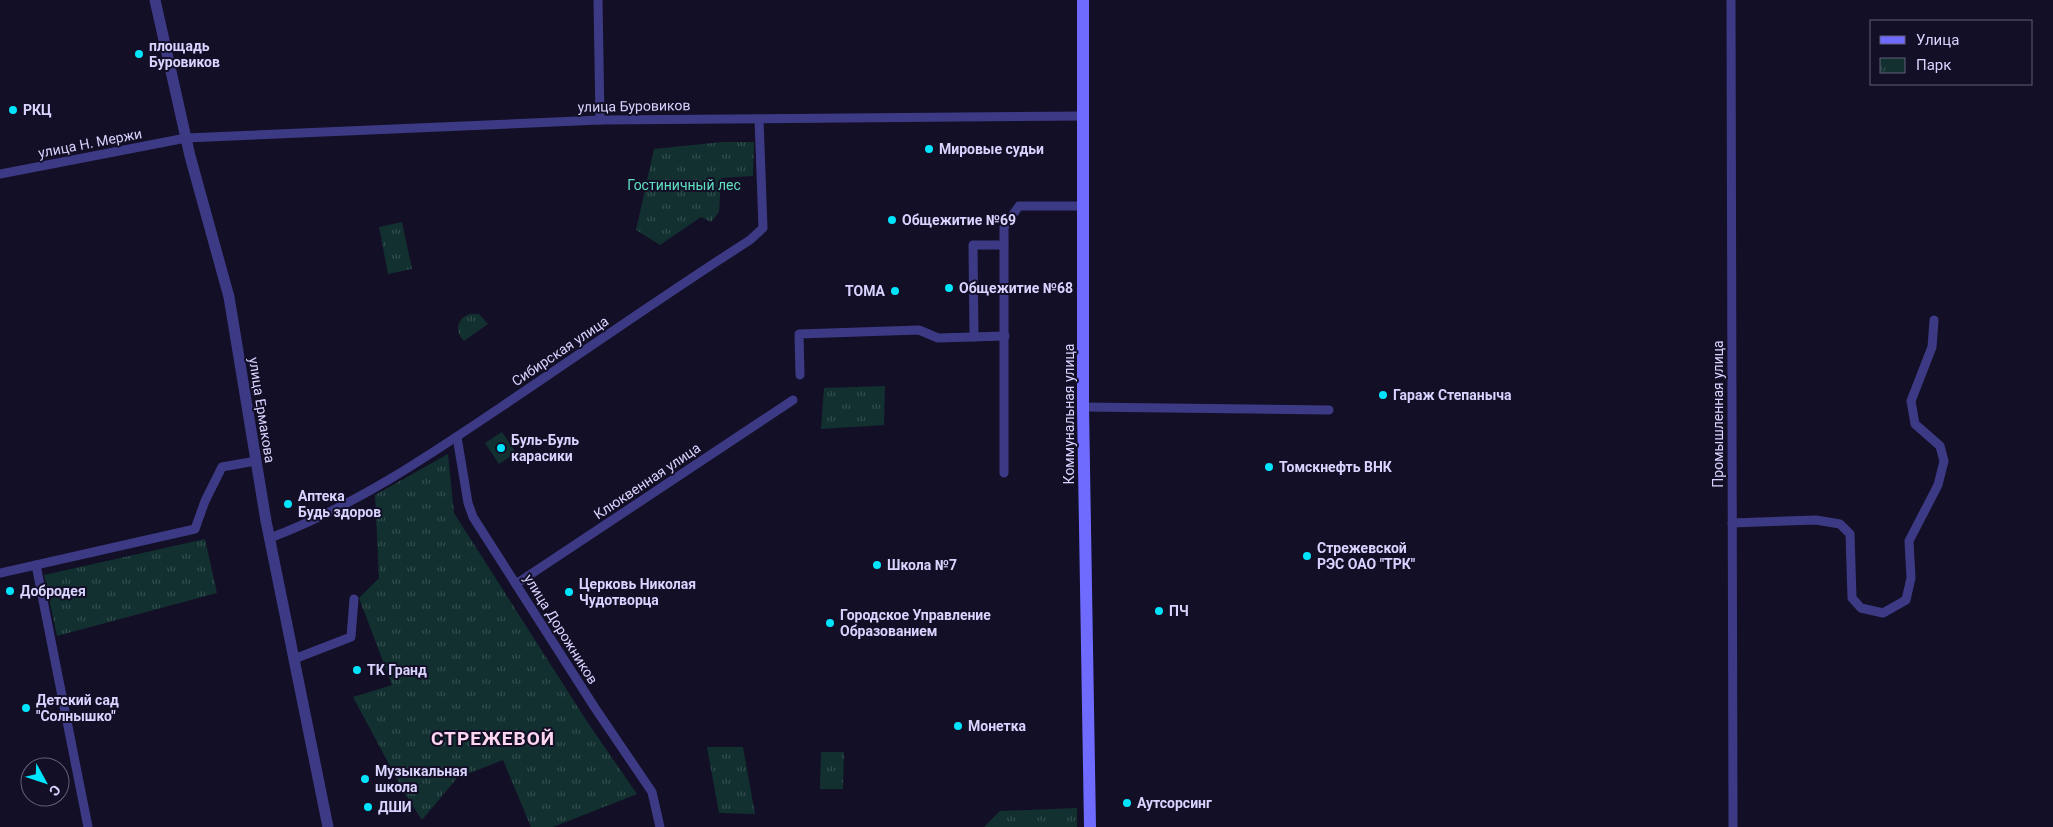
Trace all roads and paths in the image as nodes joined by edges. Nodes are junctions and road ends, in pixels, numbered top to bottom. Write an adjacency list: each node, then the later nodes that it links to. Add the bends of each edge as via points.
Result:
1 (155, 0): 8 (street, улица Ермакова)
2 (598, 0): 7 (street)
3 (1083, 0): 5 (main road, Коммунальная улица)
4 (1731, 0): 22 (street, Промышленная улица)
5 (1084, 116): 6 (street, улица Буровиков); 10 (main road, Коммунальная улица)
6 (759, 119): 7 (street, улица Буровиков); 19 (street, Сибирская улица, via 763,228 750,240)
7 (600, 120): 8 (street, улица Буровиков)
8 (186, 138): 9 (street, улица Н. Мержи); 20 (street, улица Ермакова, via 228,297)
9 (0, 174)
10 (1083, 206): 11 (street, via 1019,206 1004,227); 17 (main road, Коммунальная улица)
11 (1004, 245): 13 (street); 14 (street, via 973,245)
12 (1934, 320): 22 (street, via 1932,347 1911,402 1911,410 1915,424 1940,446 1944,461 1938,485 1909,541 1911,578 1906,600 1883,613 1861,608 1852,598 1850,534 1840,524 1816,520)
13 (1005, 336): 14 (street); 21 (street)
14 (974, 337): 15 (street, via 938,338 919,330 799,334)
15 (800, 375)
16 (793, 400): 26 (street, Клюквенная улица)
17 (1083, 407): 18 (street); 32 (main road, Коммунальная улица)
18 (1329, 410)
19 (457, 437): 23 (street, Сибирская улица, via 369,493); 26 (street, улица Дорожников, via 473,517)
20 (256, 461): 23 (street, улица Ермакова); 24 (street, via 222,468 195,529)
21 (1004, 473)
22 (1732, 523): 33 (street, Промышленная улица)
23 (270, 538): 28 (street, улица Ермакова)
24 (36, 565): 25 (street); 29 (street)
25 (0, 574)
26 (516, 584): 31 (street, улица Дорожников, via 652,792)
27 (354, 598): 28 (street, via 351,636)
28 (294, 659): 30 (street, улица Ермакова)
29 (88, 827)
30 (328, 827)
31 (660, 827)
32 (1090, 827)
33 (1733, 827)

